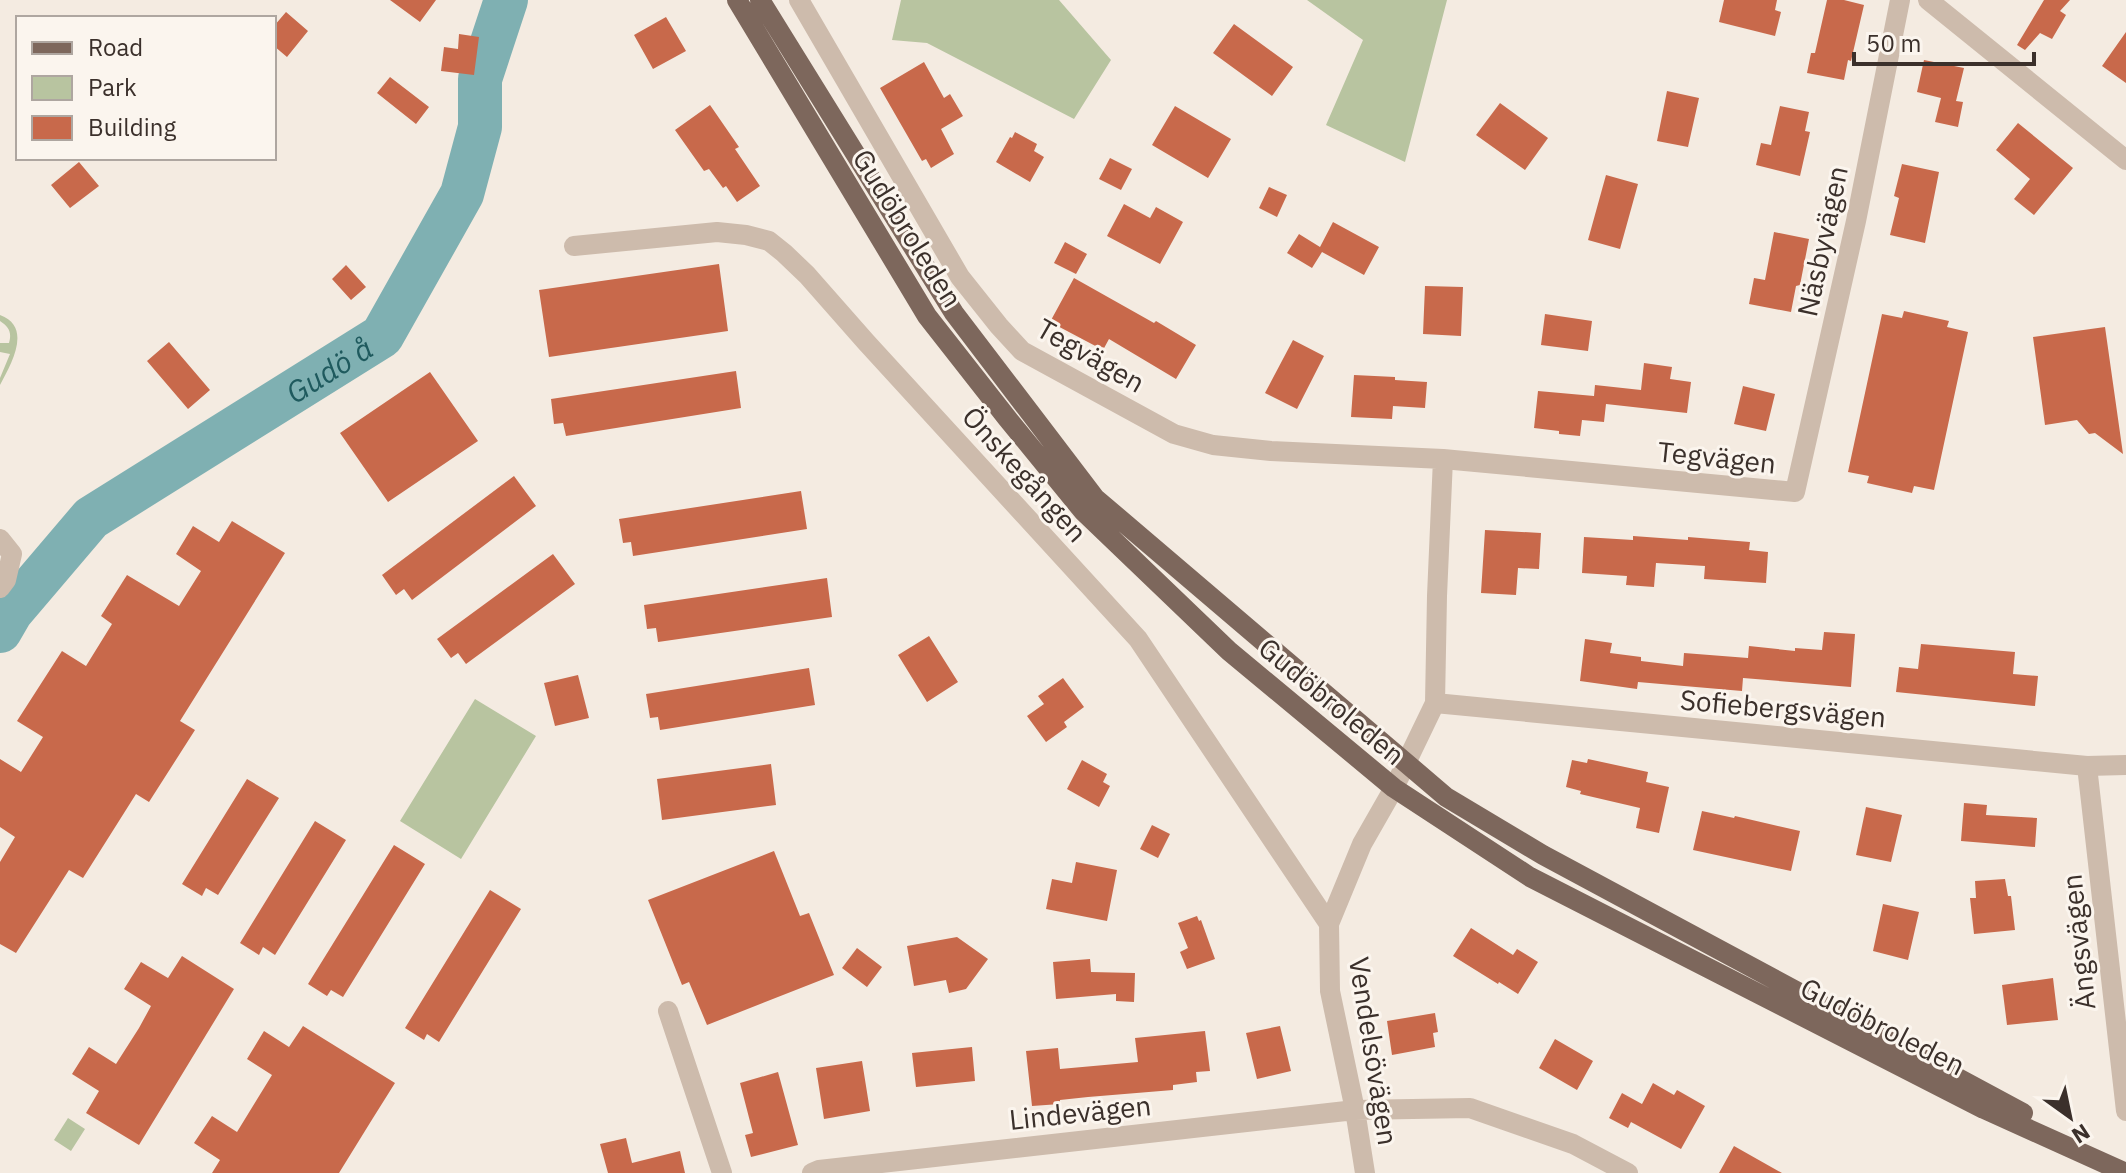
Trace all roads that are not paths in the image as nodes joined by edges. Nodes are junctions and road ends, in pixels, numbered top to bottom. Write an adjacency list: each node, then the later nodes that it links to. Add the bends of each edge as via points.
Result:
1 (737, 0): 16 (main road, Gudöbroleden, via 927,316 1083,511 1229,651)
2 (760, 0): 13 (main road, Gudöbroleden, via 954,313 1095,498)
3 (799, 0): 8 (street, Tegvägen, via 960,277 1022,351 1174,434 1213,445)
4 (1900, 0): 9 (street, Näsbyvägen)
5 (1928, 0): 6 (street)
6 (2126, 160)
7 (574, 246): 17 (street, Önskegången, via 717,232 769,241 796,264 1138,639)
8 (1443, 459): 9 (street, Tegvägen); 12 (street)
9 (1795, 492)
10 (0, 539): 11 (street, via 12,554)
11 (0, 588)
12 (1435, 703): 13 (street); 15 (street, Sofiebergsvägen)
13 (1405, 763): 16 (street, Vendelsövägen); 21 (main road, Gudöbroleden, via 1446,797 1543,855)
14 (2126, 765): 15 (street, Sofiebergsvägen)
15 (2087, 766): 20 (street, Ängsvägen)
16 (1394, 788): 17 (street, Vendelsövägen, via 1362,844); 21 (main road, Gudöbroleden, via 1530,877 1984,1109)
17 (1329, 924): 19 (street, Vendelsövägen, via 1330,991)
18 (668, 1011): 22 (street)
19 (1355, 1110): 23 (street, Lindevägen); 24 (street, Vendelsövägen); 25 (street, Lindevägen, via 1470,1108 1573,1144)
20 (2126, 1111)
21 (2126, 1172)
22 (722, 1173)
23 (812, 1173)
24 (1365, 1173)
25 (1628, 1173)

